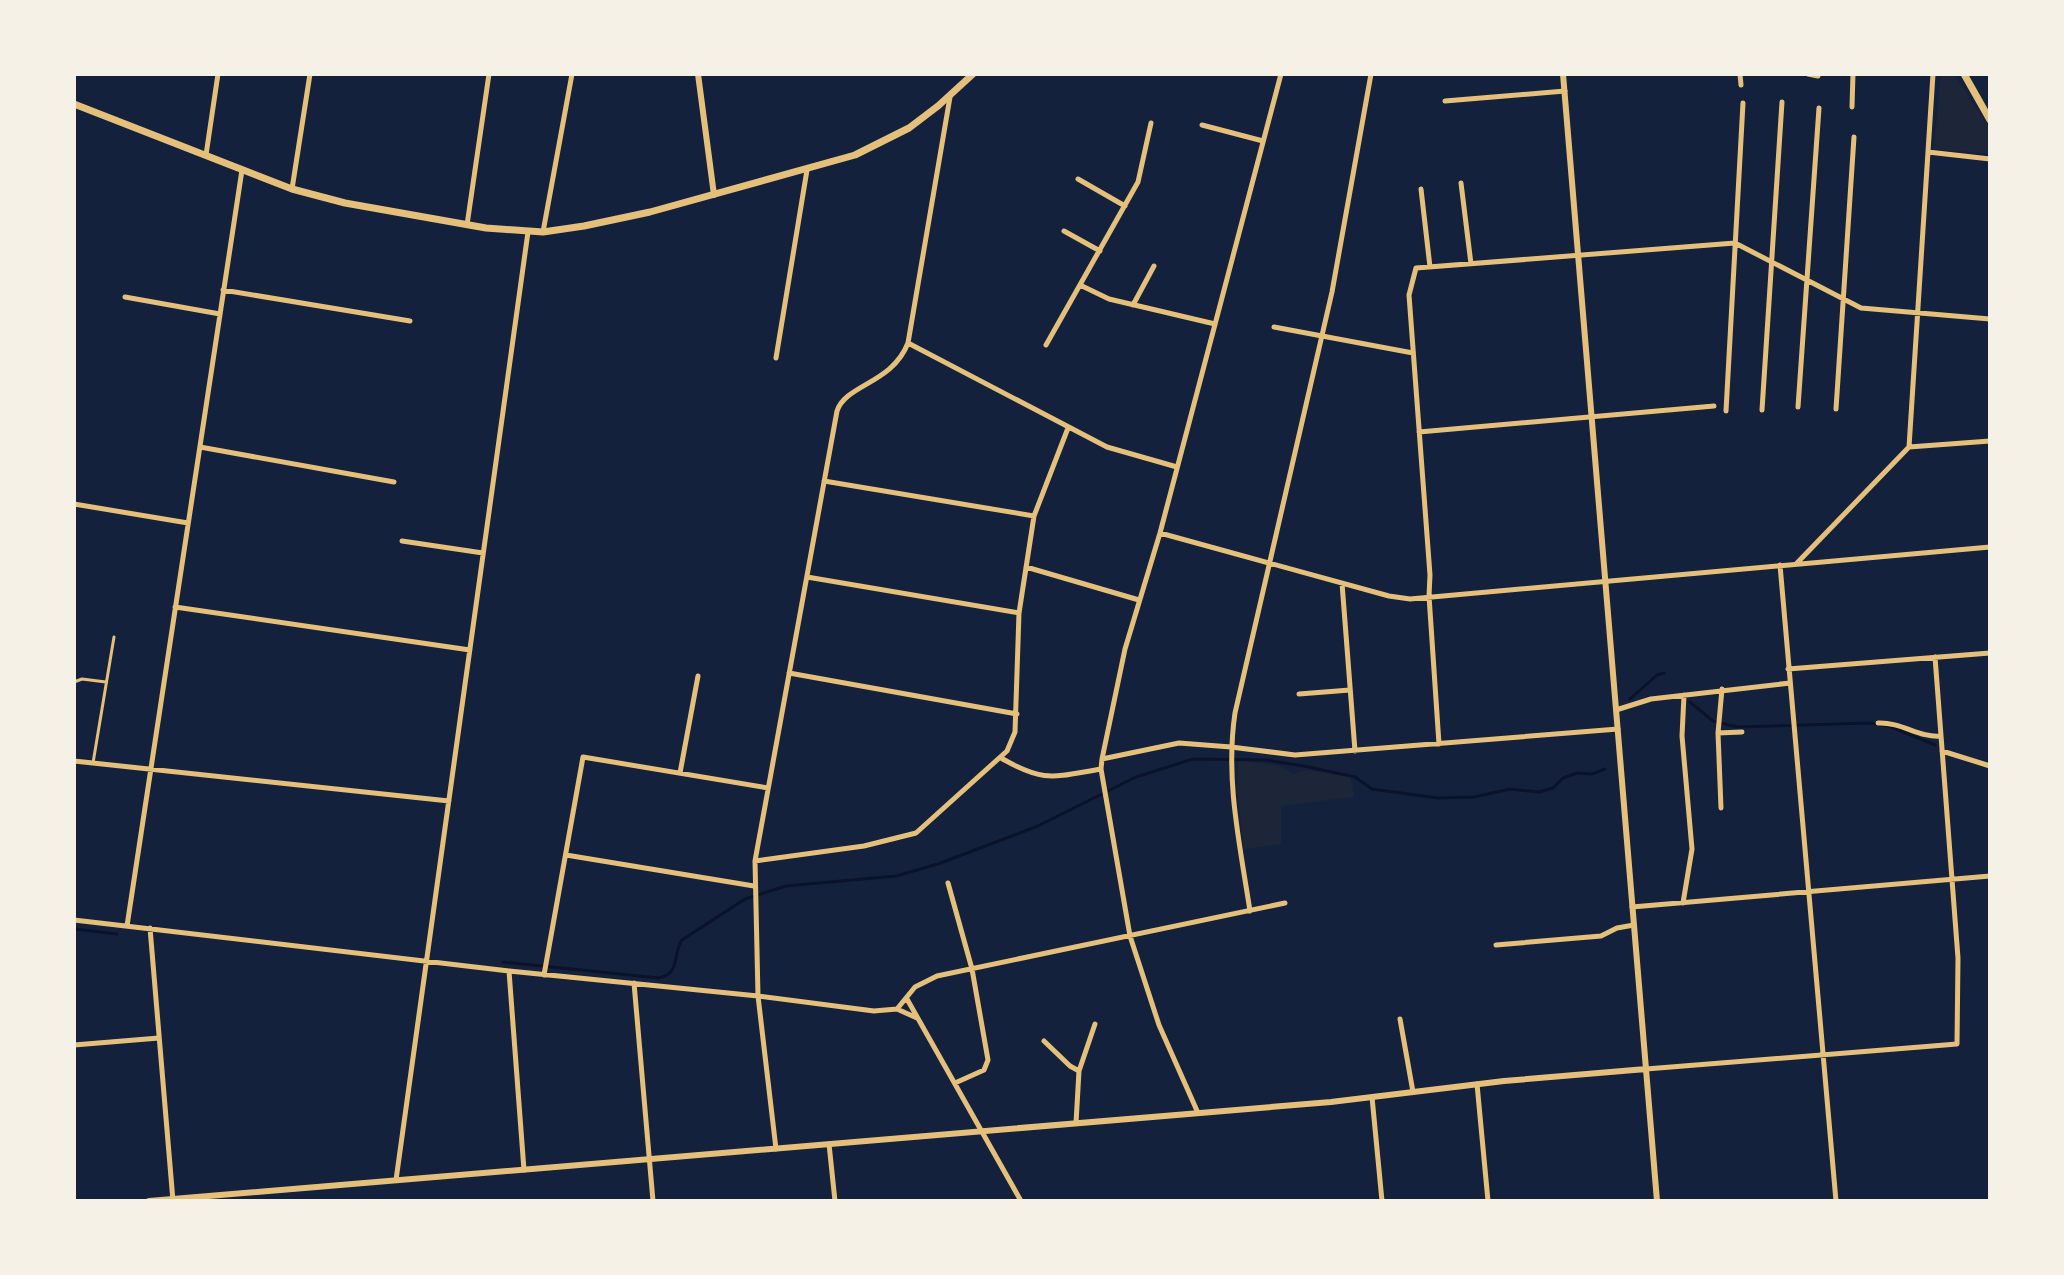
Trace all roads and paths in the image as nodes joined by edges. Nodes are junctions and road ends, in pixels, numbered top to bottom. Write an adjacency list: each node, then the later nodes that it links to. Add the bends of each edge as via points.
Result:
1 (218, 74): 31 (street)
2 (310, 74): 37 (street)
3 (489, 74): 41 (street)
4 (572, 74): 44 (street)
5 (698, 74): 39 (street)
6 (973, 74): 18 (main road)
7 (1281, 74): 29 (street)
8 (1371, 74): 64 (street)
9 (1563, 74): 17 (street)
10 (1740, 74): 16 (street)
11 (1808, 74): 15 (street)
12 (1853, 74): 23 (street)
13 (1933, 74): 30 (street)
14 (1964, 74): 25 (main road)
15 (1818, 76)
16 (1741, 85)
17 (1565, 91): 19 (street); 47 (street)
18 (950, 96): 34 (main road, via 893,137); 65 (street)
19 (1445, 101)
20 (1782, 102): 48 (street)
21 (1743, 103): 45 (street)
22 (74, 104): 31 (main road)
23 (1852, 107)
24 (1819, 108): 52 (street)
25 (1990, 120)
26 (1151, 123): 40 (street, via 1138,182)
27 (1202, 125): 29 (street)
28 (1854, 137): 56 (street)
29 (1263, 141): 62 (street)
30 (1928, 152): 32 (street); 59 (street)
31 (206, 155): 33 (main road)
32 (1990, 159)
33 (242, 170): 37 (main road); 54 (street)
34 (807, 170): 39 (main road); 68 (street)
35 (1078, 179): 40 (street)
36 (1461, 183): 49 (street)
37 (292, 189): 41 (main road)
38 (1421, 189): 51 (street)
39 (714, 195): 44 (main road, via 632,217)
40 (1125, 206): 46 (street)
41 (467, 225): 43 (main road)
42 (1064, 231): 46 (street)
43 (528, 232): 44 (main road); 89 (street)
44 (543, 232)
45 (1735, 243): 47 (street); 48 (street); 73 (street)
46 (1100, 251): 53 (street)
47 (1578, 255): 49 (street); 74 (street)
48 (1770, 261): 52 (street); 72 (street)
49 (1471, 264): 51 (street)
50 (1154, 266): 57 (street)
51 (1430, 267): 67 (street, via 1416,268 1409,295)
52 (1808, 280): 56 (street); 70 (street)
53 (1080, 285): 57 (street); 66 (street)
54 (223, 290): 58 (street); 61 (street)
55 (125, 297): 58 (street)
56 (1843, 298): 59 (street, via 1861,308); 71 (street)
57 (1133, 305): 62 (street)
58 (220, 314): 78 (street)
59 (1918, 314): 60 (street); 79 (street)
60 (1990, 319)
61 (410, 321)
62 (1215, 324): 80 (street)
63 (1274, 327): 64 (street)
64 (1321, 336): 67 (street); 90 (street)
65 (908, 343): 75 (street); 81 (street, via 893,367 839,404)
66 (1046, 345)
67 (1413, 353): 76 (street)
68 (776, 358)
69 (1714, 406): 74 (street)
70 (1798, 407)
71 (1836, 409)
72 (1762, 410)
73 (1726, 411)
74 (1592, 417): 76 (street); 95 (street)
75 (1068, 428): 80 (street, via 1116,450); 84 (street)
76 (1419, 432): 97 (street)
77 (1990, 441): 79 (street)
78 (200, 447): 82 (street); 85 (street)
79 (1909, 447): 91 (street)
80 (1177, 467): 86 (street)
81 (824, 481): 84 (street); 94 (street)
82 (394, 482)
83 (74, 504): 85 (street)
84 (1034, 516): 93 (street)
85 (188, 523): 99 (street)
86 (1160, 533): 90 (street); 98 (street)
87 (402, 541): 89 (street)
88 (1990, 547): 91 (street)
89 (483, 553): 102 (street)
90 (1269, 562): 96 (street); 123 (street)
91 (1797, 564): 92 (street)
92 (1780, 565): 95 (street); 105 (street)
93 (1026, 567): 98 (street); 100 (street)
94 (807, 577): 100 (street); 106 (street)
95 (1605, 581): 97 (street); 115 (street)
96 (1342, 583): 97 (street, via 1400,598); 112 (street)
97 (1429, 596): 122 (street)
98 (1139, 600): 127 (street)
99 (175, 607): 102 (street); 131 (street)
100 (1019, 613): 116 (street)
101 (114, 637): 109 (lane)
102 (470, 650): 135 (street)
103 (1990, 653): 104 (street)
104 (1935, 657): 105 (street); 121 (street)
105 (1788, 669): 110 (street)
106 (789, 673): 116 (street); 134 (street)
107 (698, 676): 133 (street)
108 (74, 682): 109 (lane)
109 (107, 682): 129 (lane)
110 (1790, 683): 111 (street); 142 (street)
111 (1722, 689): 114 (street); 120 (street)
112 (1350, 690): 113 (street); 124 (street)
113 (1299, 694)
114 (1684, 695): 115 (street); 145 (street, via 1682,736 1692,849)
115 (1616, 710): 118 (street)
116 (1017, 714): 126 (street, via 1014,739)
117 (1878, 723): 121 (street)
118 (1618, 729): 122 (street); 146 (street)
119 (1742, 732): 120 (street)
120 (1718, 733): 136 (street)
121 (1941, 736): 125 (street)
122 (1439, 744): 124 (street)
123 (1231, 750): 124 (street, via 1288,755); 127 (street, via 1179,743); 147 (street)
124 (1355, 751)
125 (1942, 751): 130 (street); 140 (street)
126 (1001, 758): 132 (street, via 1037,776); 138 (street, via 916,833)
127 (1102, 759): 132 (street)
128 (74, 761): 129 (street)
129 (93, 763): 131 (street)
130 (1990, 766)
131 (151, 769): 135 (street); 150 (street)
132 (1101, 769): 152 (street)
133 (680, 773): 134 (street); 137 (street, via 583,757)
134 (768, 788): 138 (street)
135 (449, 801): 154 (street)
136 (1721, 808)
137 (566, 855): 143 (street); 157 (street)
138 (755, 861): 143 (street)
139 (1990, 876): 140 (street)
140 (1952, 879): 142 (street); 168 (street, via 1957,1044)
141 (948, 883): 155 (street)
142 (1809, 892): 145 (street); 168 (street)
143 (754, 893): 159 (street)
144 (1285, 903): 147 (street)
145 (1683, 903): 146 (street)
146 (1632, 907): 149 (street)
147 (1250, 911): 152 (street)
148 (74, 920): 150 (street)
149 (1634, 925): 153 (street, via 1601,936); 169 (street)
150 (127, 926): 151 (street)
151 (150, 928): 154 (street); 165 (street)
152 (1130, 936): 155 (street); 175 (street, via 1159,1025)
153 (1496, 945)
154 (427, 959): 156 (street); 182 (street)
155 (972, 969): 160 (street, via 922,982); 171 (street, via 988,1064)
156 (509, 971): 157 (street); 181 (street)
157 (544, 975): 158 (street)
158 (634, 983): 159 (street); 180 (street)
159 (758, 996): 161 (street, via 874,1011); 179 (street)
160 (907, 999): 161 (street); 162 (street)
161 (897, 1009): 162 (street)
162 (918, 1018): 171 (street)
163 (1400, 1019): 173 (street)
164 (1095, 1024): 170 (street)
165 (159, 1038): 167 (street); 184 (street)
166 (1044, 1041): 170 (street)
167 (74, 1045)
168 (1823, 1055): 169 (street); 193 (street)
169 (1646, 1069): 172 (street); 192 (street)
170 (1079, 1071): 176 (street)
171 (955, 1083): 177 (street)
172 (1477, 1084): 173 (street); 191 (street)
173 (1413, 1092): 174 (street)
174 (1372, 1097): 175 (street); 190 (street)
175 (1198, 1113): 176 (street)
176 (1076, 1123): 177 (street)
177 (981, 1131): 178 (street); 189 (street)
178 (829, 1144): 179 (street); 188 (street)
179 (776, 1149): 180 (street)
180 (649, 1159): 181 (street); 187 (street)
181 (524, 1170): 182 (street)
182 (396, 1180): 183 (street)
183 (276, 1190): 184 (street); 186 (street)
184 (173, 1200): 185 (street)
185 (149, 1201)
186 (277, 1201)
187 (653, 1201)
188 (835, 1201)
189 (1021, 1201)
190 (1382, 1201)
191 (1488, 1201)
192 (1657, 1201)
193 (1836, 1201)

